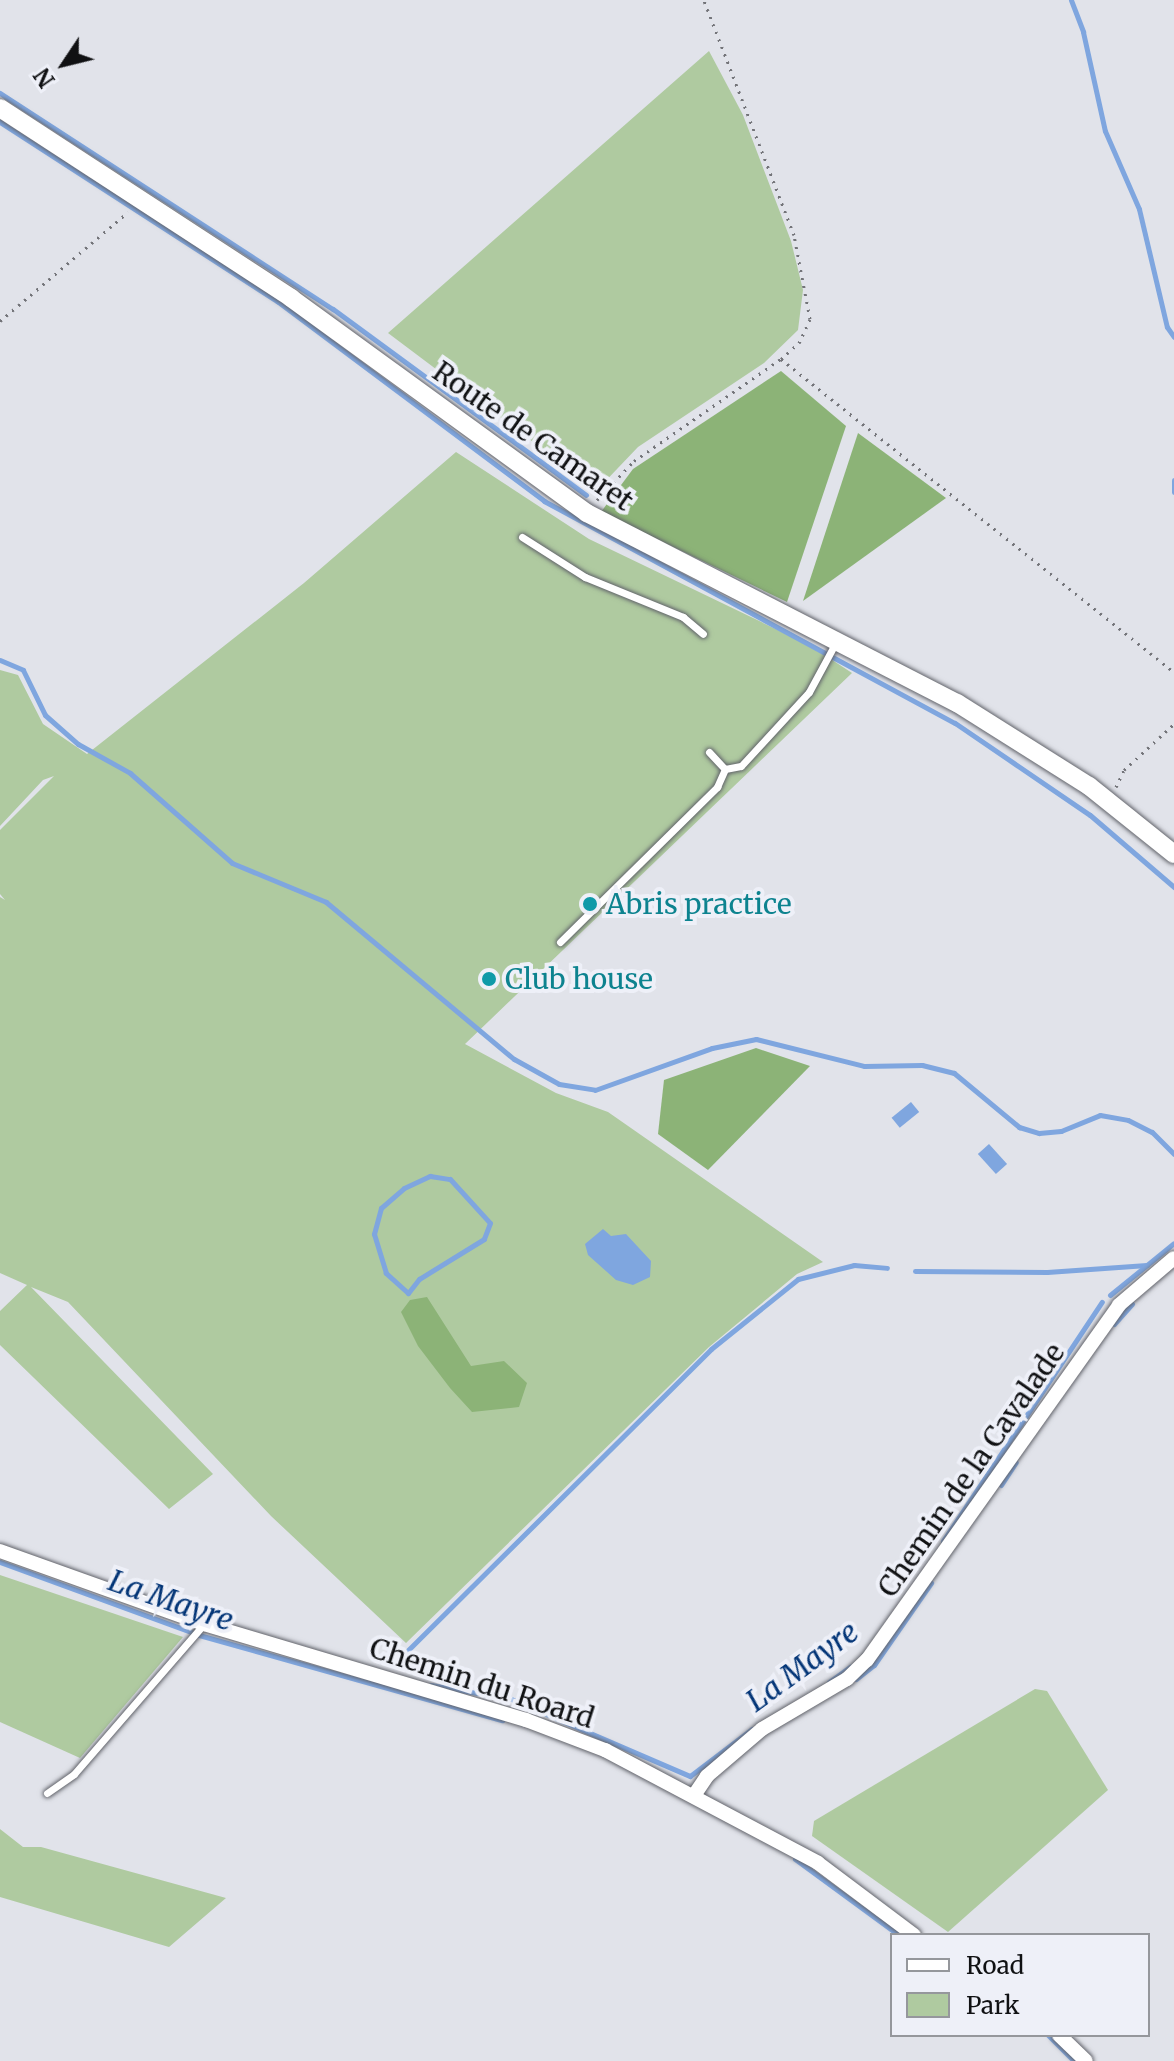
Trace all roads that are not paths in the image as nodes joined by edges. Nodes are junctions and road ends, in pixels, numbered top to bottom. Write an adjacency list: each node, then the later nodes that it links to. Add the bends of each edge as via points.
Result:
1 (0, 108): 4 (main road, Route de Camaret, via 291,298 587,513)
2 (522, 537): 3 (lane, via 585,577 683,617)
3 (703, 634)
4 (838, 638): 6 (lane, via 809,692 741,766); 7 (main road, Route de Camaret, via 957,703 1109,801)
5 (709, 752): 6 (lane)
6 (725, 769): 8 (lane, via 717,787)
7 (1174, 854)
8 (560, 942)
9 (1174, 1258): 13 (street, Chemin de la Cavalade, via 1119,1305 867,1660 847,1679 762,1729 707,1776)
10 (0, 1551): 11 (street, Chemin du Roard)
11 (204, 1624): 12 (lane, via 74,1774); 13 (street, Chemin du Roard, via 526,1720 605,1750)
12 (47, 1793)
13 (695, 1794): 14 (street, Chemin du Roard, via 831,1871)
14 (911, 1933)
15 (1061, 2037): 16 (street)
16 (1086, 2061)

